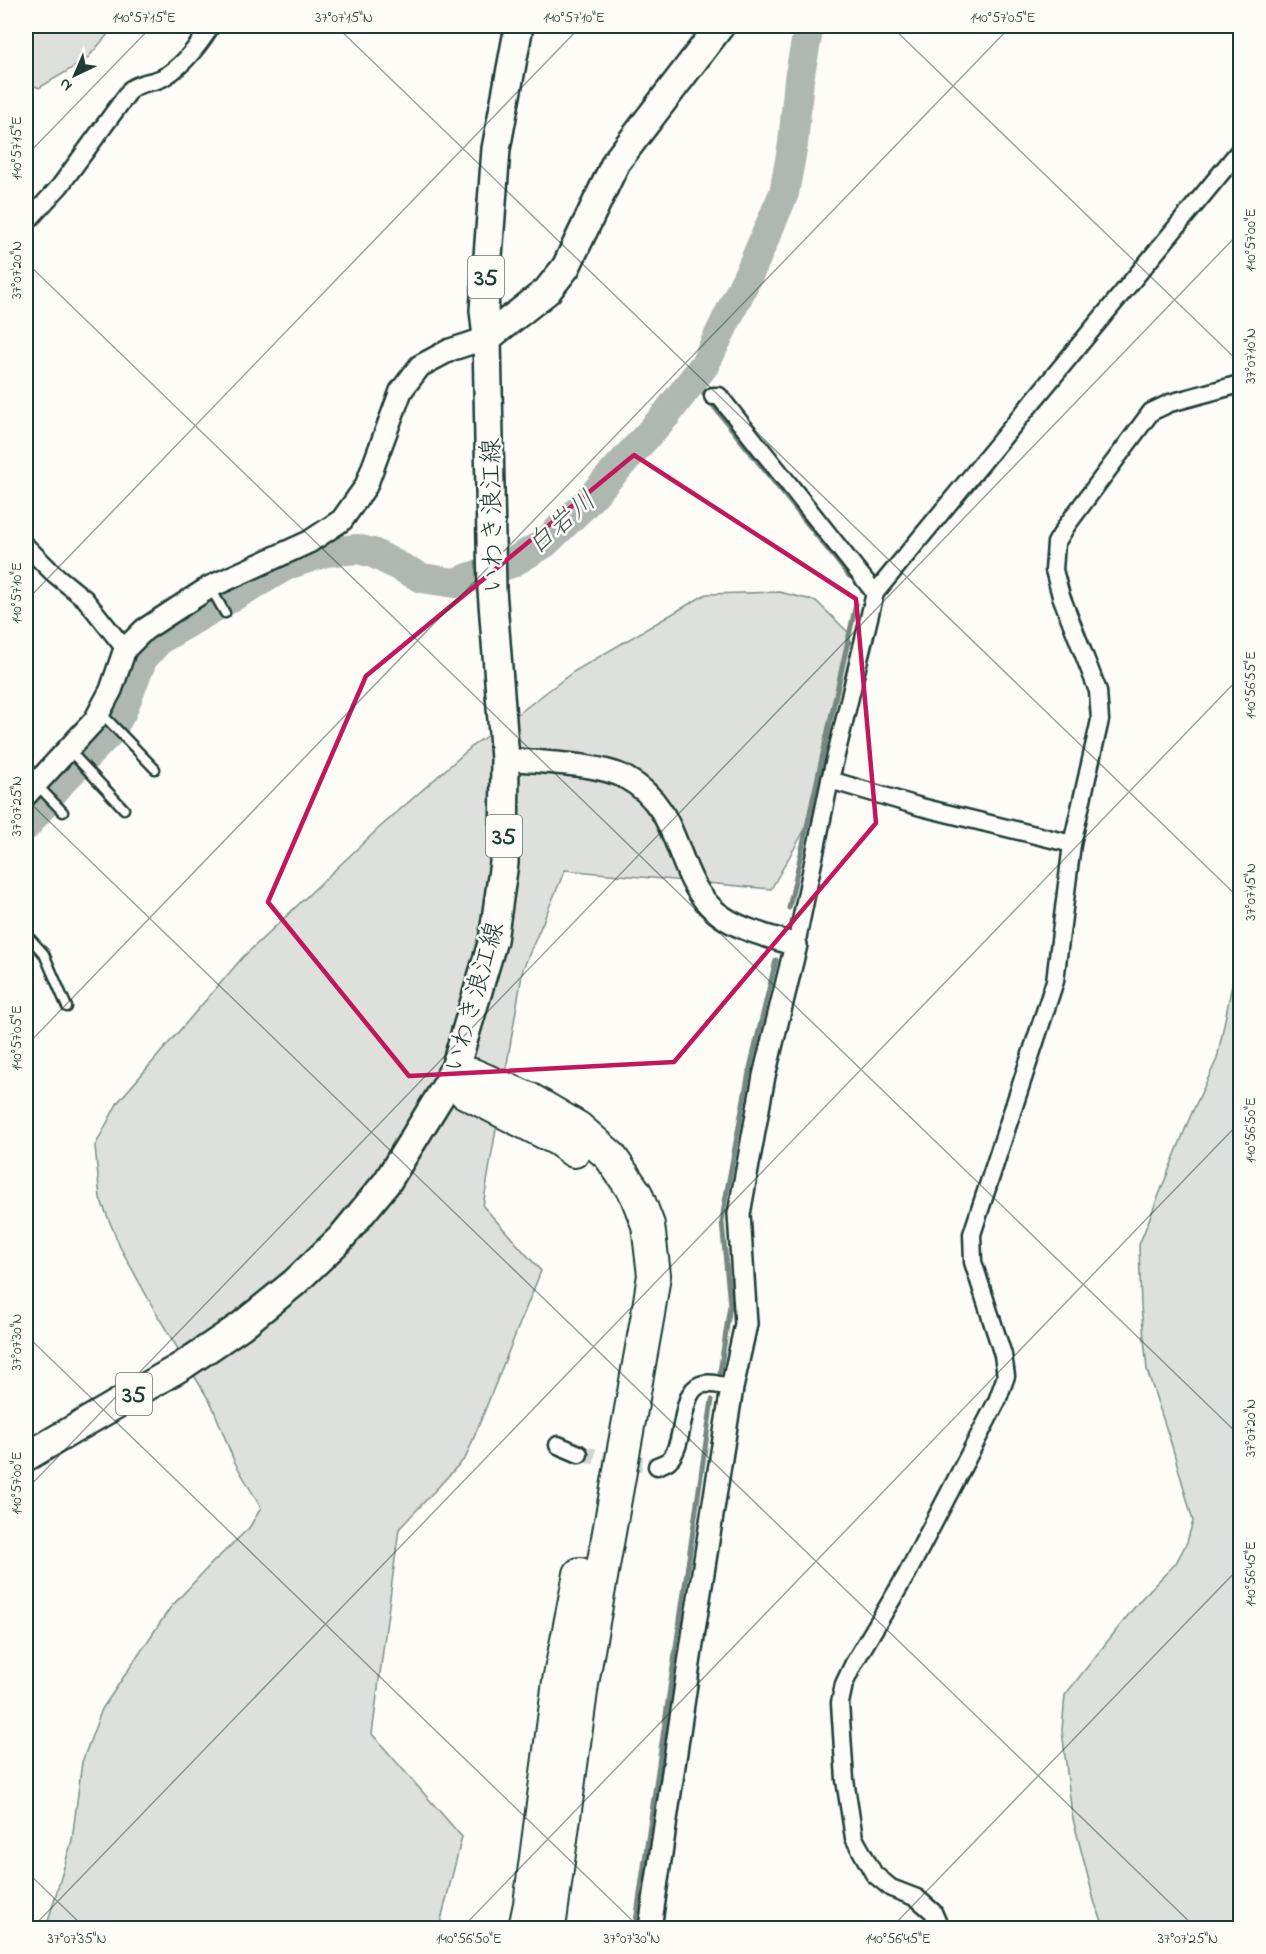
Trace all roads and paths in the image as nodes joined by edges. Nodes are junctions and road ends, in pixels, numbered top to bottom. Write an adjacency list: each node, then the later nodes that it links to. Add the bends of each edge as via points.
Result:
1 (211, 26): 5 (street, via 197,47 161,79 141,82 131,89 60,186)
2 (519, 26): 6 (main road, いわき浪江線 / 35, via 496,149 484,310)
3 (720, 26): 6 (main road, 35, via 616,162 566,267 547,291)
4 (1240, 150): 11 (street)
5 (26, 223)
6 (487, 338): 10 (street, via 420,366 401,391 366,486 342,519 309,542); 16 (main road, いわき浪江線 / 35, via 492,590)
7 (1240, 384): 22 (street, via 1151,412 1056,543 1054,570 1061,596 1099,700 1100,720)
8 (713, 396): 11 (street, via 719,396)
9 (26, 546): 13 (street, via 52,573 85,598)
10 (213, 592): 12 (lane); 13 (street, via 144,630)
11 (875, 593): 18 (street)
12 (225, 613)
13 (125, 649): 14 (street)
14 (103, 714): 15 (street); 17 (lane)
15 (71, 751): 19 (street); 20 (lane)
16 (504, 759): 24 (street, via 607,770 625,777 656,801 668,819 693,882 715,911 736,926); 26 (main road, いわき浪江線 / 35, via 504,863 493,940)
17 (155, 769)
18 (830, 780): 22 (street, via 921,807); 24 (street)
19 (34, 789): 21 (lane)
20 (124, 809)
21 (63, 812)
22 (1072, 843): 35 (street, via 1055,981 972,1234 973,1262 1004,1355 1005,1376 997,1401 907,1574 854,1663 840,1702 845,1780 854,1838 874,1874 891,1888 917,1898 933,1912)
23 (26, 933): 25 (lane, via 44,954)
24 (796, 945): 27 (street, via 765,1076 739,1214 747,1324)
25 (68, 1007)
26 (453, 1075): 30 (main road, いわき浪江線 / 35, via 387,1182 341,1238 294,1283 182,1366); 32 (highway, via 466,1093 559,1140 588,1161 611,1187 631,1230 637,1278 559,1681); 33 (highway, via 472,1075 529,1099 578,1128 610,1156 636,1194 648,1225 654,1275 582,1684)
27 (732, 1388): 31 (street, via 710,1383 699,1385 690,1393 675,1453); 34 (street)
28 (558, 1445): 29 (street)
29 (579, 1454)
30 (26, 1457)
31 (657, 1466)
32 (525, 1929)
33 (549, 1929)
34 (650, 1929)
35 (940, 1929)

